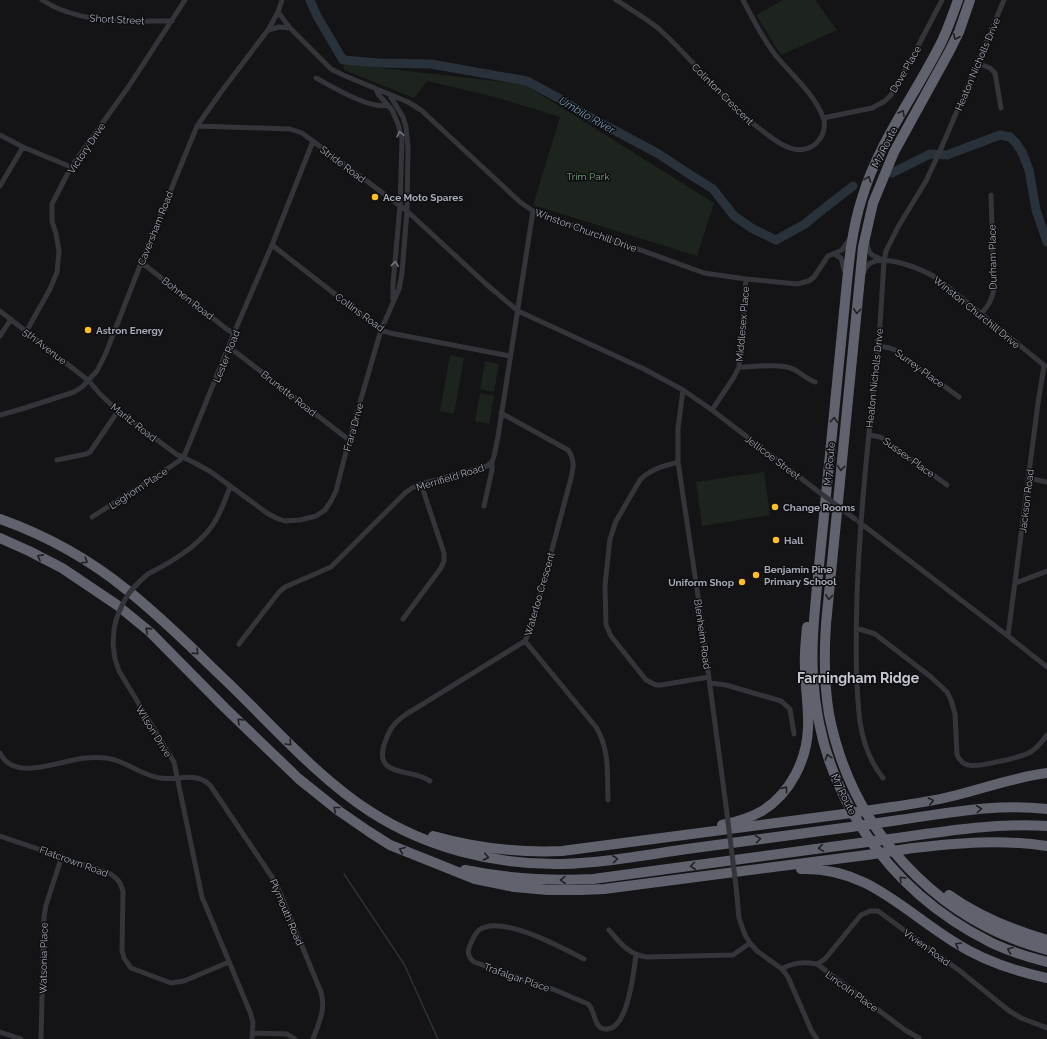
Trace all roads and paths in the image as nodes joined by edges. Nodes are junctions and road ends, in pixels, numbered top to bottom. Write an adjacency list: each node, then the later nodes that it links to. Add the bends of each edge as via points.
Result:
1 (42, 0): 11 (street, Short Street, via 79,17)
2 (185, 0): 11 (street, Victory Drive)
3 (282, 0): 10 (street, Caversham Road)
4 (616, 0): 22 (street, Colinton Crescent, via 659,29 734,107 782,145 796,149 810,148 822,136)
5 (743, 0): 22 (street, via 770,48 805,89)
6 (942, 0): 22 (street, Dove Place, via 891,95 885,101 872,108)
7 (958, 0): 33 (highway, M7 Route, one-way to 7, via 867,182 882,147 941,42)
8 (970, 0): 34 (highway, M7 Route, one-way to 34, via 959,32 894,152 873,203)
9 (1004, 0): 14 (street, Heaton Nicholls Drive)
10 (278, 12): 12 (street, Winston Churchill Drive); 13 (street, Caversham Road)
11 (172, 21): 27 (street, Victory Drive)
12 (290, 28): 13 (street); 16 (street, Winston Churchill Drive, via 332,69)
13 (268, 30): 23 (street, Caversham Road)
14 (977, 63): 20 (street, via 990,68 994,74); 37 (street, Heaton Nicholls Drive, via 936,160 898,227)
15 (316, 78): 19 (street, via 366,102 379,106)
16 (376, 89): 17 (street, Winston Churchill Drive); 19 (street, Frara Drive)
17 (389, 94): 18 (street, Winston Churchill Drive); 21 (street, Frara Drive)
18 (408, 102): 21 (street); 32 (street, Winston Churchill Drive, via 421,110 520,202)
19 (388, 105): 30 (street, Frara Drive, one-way to 19, via 402,139)
20 (1001, 108)
21 (400, 112): 31 (street, Frara Drive, via 406,127 408,147)
22 (823, 118)
23 (197, 126): 25 (street, Stride Road, via 290,129 302,133); 38 (street, Caversham Road)
24 (0, 136): 26 (street)
25 (313, 141): 30 (street, Stride Road); 35 (street, Lester Road)
26 (23, 147): 27 (street); 28 (street)
27 (71, 168): 48 (street, Victory Drive, via 52,204 52,222 58,245 57,272)
28 (0, 186)
29 (991, 196): 45 (street, Durham Place, via 994,289 989,305)
30 (400, 206): 31 (street, Stride Road); 42 (street, Frara Drive, one-way to 30)
31 (408, 211): 42 (street, Frara Drive, via 402,273); 44 (street, Stride Road)
32 (533, 211): 39 (street, Winston Churchill Drive, via 704,273); 44 (street, Merrifield Road)
33 (854, 231): 36 (street, Winston Churchill Drive, via 845,246); 40 (highway, M7 Route)
34 (866, 232): 37 (street, via 869,253); 41 (highway, M7 Route)
35 (272, 245): 47 (street, Collins Road); 49 (street, Lester Road)
36 (834, 254): 39 (street, Winston Churchill Drive, via 828,256 814,277 803,283); 40 (street, via 843,260)
37 (884, 261): 41 (street, via 867,265); 45 (street, Winston Churchill Drive, via 901,263 937,278); 51 (street, Heaton Nicholls Drive)
38 (141, 263): 49 (street, Bohnen Road); 56 (street, Caversham Road, via 106,352)
39 (746, 279): 55 (street, Middlesex Place)
40 (846, 289): 76 (highway, M7 Route, one-way to 40)
41 (859, 291): 107 (highway, M7 Route, one-way to 107, via 826,624 826,687 829,715 848,777 878,832)
42 (393, 303): 47 (street, Frara Drive)
43 (0, 311): 46 (street, 5th Avenue)
44 (518, 311): 53 (street, Merrifield Road); 58 (street, Jellicoe Street, via 644,369)
45 (981, 314): 54 (street, Winston Churchill Drive)
46 (11, 319): 48 (street, 5th Avenue); 50 (street)
47 (382, 330): 53 (street, Collins Road); 65 (street, Frara Drive)
48 (26, 332): 56 (street, 5th Avenue)
49 (234, 333): 52 (street, Lester Road)
50 (0, 336)
51 (878, 346): 59 (street, Surrey Place, via 895,350); 64 (street, Heaton Nicholls Drive)
52 (228, 348): 65 (street, Brunette Road); 66 (street, Lester Road)
53 (510, 356): 62 (street, Merrifield Road)
54 (1045, 366): 70 (street, Jackson Road)
55 (739, 368): 57 (street, via 784,367 793,369); 60 (street, Middlesex Place)
56 (89, 381): 61 (street, Maritz Road); 63 (street, Caversham Road, via 65,395)
57 (815, 382)
58 (683, 390): 60 (street, Jellicoe Street); 69 (street, Blenheim Road, via 678,428)
59 (958, 397)
60 (712, 410): 79 (street, Jellicoe Street, bridge)
61 (118, 411): 66 (street, Maritz Road); 67 (street, via 90,452)
62 (501, 413): 68 (street, Merrifield Road); 86 (street, Waterloo Crescent, via 568,450 574,463)
63 (0, 415)
64 (868, 435): 73 (street, Sussex Place, via 884,439); 79 (street, Heaton Nicholls Drive)
65 (349, 440): 74 (street, Frara Drive, via 336,491 325,510 316,516 285,521 276,518)
66 (182, 457): 74 (street, via 211,472); 77 (street, Leghorn Place)
67 (56, 460)
68 (492, 462): 72 (street, Merrifield Road, via 487,466); 75 (street)
69 (678, 462): 89 (street, Blenheim Road); 89 (street, via 646,474 616,521 610,539 605,585 606,625 611,636 651,683 662,685)
70 (1028, 478): 71 (street); 82 (street, Jackson Road)
71 (1047, 482)
72 (421, 484): 83 (street, via 444,553 444,561); 87 (street, Merrifield Road, via 405,494 331,567 279,592)
73 (946, 485)
74 (230, 487): 94 (street, Wilson Drive, bridge, via 212,526 202,538 171,562 148,574 126,596 114,630 113,644 119,671 174,762)
75 (484, 506)
76 (825, 508): 102 (highway, one-way to 76, via 750,817 763,810 783,792 798,769 807,738 805,650 816,554); 115 (highway, M7 Route, one-way to 76, via 992,943 958,924 926,901 886,862 844,798 823,742 815,706 814,616)
77 (92, 517)
78 (0, 519): 99 (highway, one-way to 99, via 55,543 101,570 127,590 230,684 311,764)
79 (860, 523): 84 (street, Heaton Nicholls Drive); 85 (street, Jellicoe Street)
80 (0, 538): 105 (highway, one-way to 80, via 390,845 339,811 299,779 150,632 117,605 62,568)
81 (1047, 571): 82 (street)
82 (1016, 583): 85 (street, Jackson Road)
83 (403, 619)
84 (856, 628): 91 (street, via 871,631 947,692 955,714 957,755 965,764 978,766 1029,753); 95 (street, Heaton Nicholls Drive, via 861,723 869,753 876,770)
85 (1008, 636): 88 (street, Jellicoe Street)
86 (526, 641): 96 (street, Waterloo Crescent, via 395,722 388,732 383,748 383,759 390,769 424,777); 97 (street, via 602,737 605,746)
87 (239, 644)
88 (1047, 667)
89 (710, 680): 90 (street, via 782,701 790,709); 110 (street, Blenheim Road, bridge, via 742,927)
90 (794, 734)
91 (1047, 735)
92 (0, 753): 94 (street, Plymouth Road, via 7,762 18,767 45,767 77,758 107,758 154,777)
93 (1047, 773): 102 (highway, one-way to 93, bridge, via 924,802 1028,775)
94 (177, 777): 114 (street, Wilson Drive, via 202,897); 127 (street, Plymouth Road, via 201,779 210,785 278,886 321,992 324,1006)
95 (883, 778)
96 (430, 781)
97 (608, 800)
98 (1047, 809): 99 (highway, one-way to 98, bridge, via 411,834 451,849 528,864 563,864 984,809)
99 (372, 813): 102 (highway, via 416,831 488,848 529,852 562,851)
100 (1047, 826): 105 (highway, one-way to 105, bridge, via 982,827 593,879 527,880)
101 (0, 836): 104 (street, Flatcrown Road)
102 (648, 841)
103 (1047, 846): 106 (highway, bridge, via 958,843)
104 (62, 856): 114 (street, Flatcrown Road, via 109,873 121,884 122,950 131,968 171,983 178,983); 124 (street, Watsonia Place, via 44,917)
105 (438, 864): 106 (highway, via 475,879 514,887 564,891 618,887)
106 (743, 871): 118 (highway, one-way to 106, via 976,955 935,930 881,890 848,875 811,869)
107 (915, 875): 109 (highway, via 926,879 958,902 984,916); 111 (highway, M7 Route, via 967,916 1015,939)
108 (609, 930): 112 (street, via 620,944)
109 (1047, 940)
110 (750, 943): 112 (street, via 733,955); 117 (street)
111 (1047, 950)
112 (636, 955): 113 (street, Trafalgar Place, via 627,1006 621,1022 608,1030 600,1028 588,1004 474,962 468,954 475,934 480,930 486,927 502,927 521,930)
113 (584, 959)
114 (229, 962): 121 (street, Wilson Drive, via 250,1012)
115 (1047, 962)
116 (817, 964): 117 (street, Lincoln Place, via 794,963); 119 (street, Vivien Road, via 825,959 861,915 878,911 1008,1010); 122 (street, Lincoln Place)
117 (782, 969): 128 (street, via 791,982)
118 (1047, 978)
119 (1047, 1028)
120 (0, 1032): 123 (street)
121 (253, 1033): 125 (street, Wilson Drive); 126 (street, via 287,1034)
122 (919, 1038)
123 (20, 1039)
124 (41, 1039)
125 (252, 1039)
126 (295, 1039)
127 (313, 1039)
128 (817, 1039)

